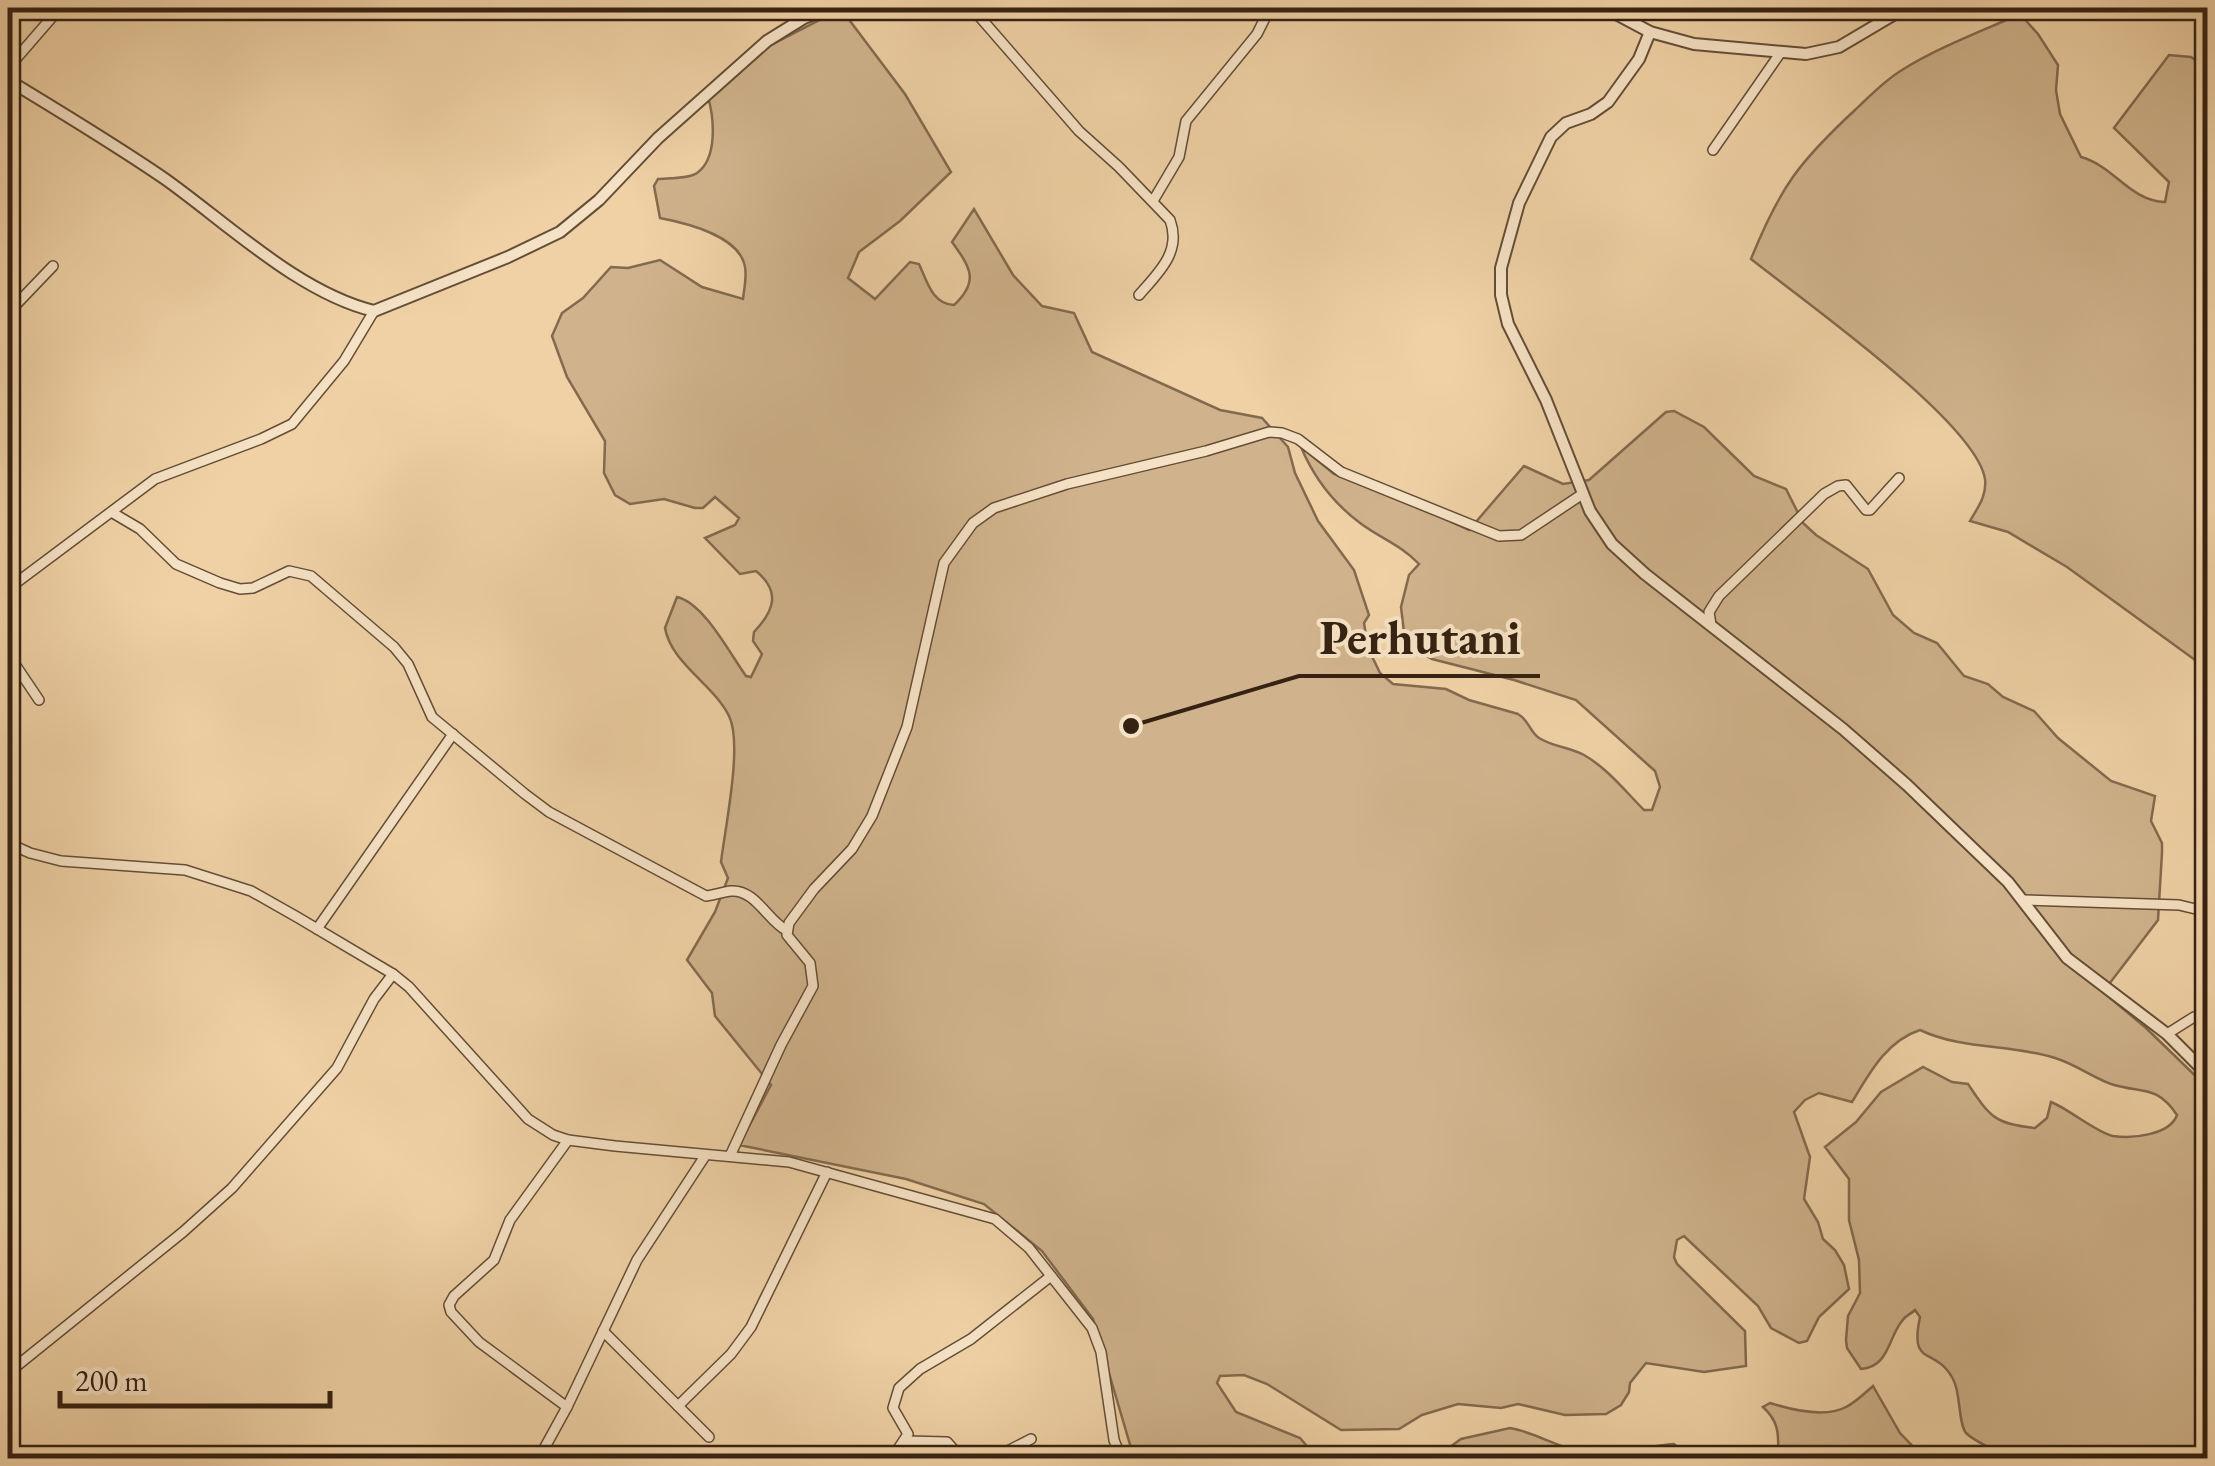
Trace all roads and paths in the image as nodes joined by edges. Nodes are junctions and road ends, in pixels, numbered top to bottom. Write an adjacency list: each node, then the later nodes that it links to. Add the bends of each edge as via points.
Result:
1 (60, 8): 9 (street)
2 (829, 8): 15 (street, via 766,41 560,232)
3 (972, 8): 12 (street, via 1079,131)
4 (1270, 8): 12 (street, via 1257,34 1186,121 1180,157)
5 (1605, 8): 7 (street)
6 (1905, 8): 8 (street, via 1839,47)
7 (1650, 32): 8 (street, via 1694,44); 18 (street, via 1608,102 1551,136 1501,268 1508,324 1552,412)
8 (1780, 52): 11 (street)
9 (8, 68)
10 (8, 80): 15 (street, via 307,281)
11 (1713, 150)
12 (1153, 201): 14 (street, via 1172,225 1172,250)
13 (53, 266): 16 (street)
14 (1139, 296)
15 (374, 311): 19 (street, via 344,361 292,424 156,478)
16 (8, 313)
17 (1900, 478): 21 (street, via 1870,510 1846,486 1824,494 1720,596 1709,612)
18 (1581, 494): 21 (street, via 1612,544); 29 (street, via 1521,535 1499,536 1340,472 1290,435 1268,432 994,508 972,523 944,564 907,727 872,816)
19 (113, 513): 20 (street); 24 (street, via 176,564 220,583 240,589 290,571 310,576 394,647 429,712)
20 (8, 589)
21 (1710, 626): 26 (street, via 1906,784)
22 (8, 654): 23 (street)
23 (39, 700)
24 (453, 734): 28 (street); 29 (street, via 549,812 706,896 744,894)
25 (8, 844): 28 (street, via 61,861 185,870 251,891)
26 (2023, 900): 27 (street, via 2179,905); 32 (street, via 2067,958)
27 (2208, 912)
28 (317, 930): 30 (street)
29 (786, 930): 36 (street, via 810,963 814,986)
30 (393, 974): 34 (street, via 528,1120); 40 (street, via 337,1068 232,1188)
31 (2208, 1024): 32 (street, via 2194,1016)
32 (2167, 1034): 33 (street)
33 (2208, 1075)
34 (568, 1140): 35 (street); 42 (street, via 510,1220 494,1260 450,1305 479,1342)
35 (705, 1156): 36 (street); 39 (street, via 637,1260)
36 (730, 1156): 37 (street)
37 (826, 1172): 38 (street, via 995,1219); 41 (street, via 751,1327)
38 (1051, 1276): 45 (street, via 899,1388 893,1408 908,1429); 50 (street, via 1097,1340)
39 (603, 1331): 41 (street); 42 (street)
40 (8, 1373)
41 (678, 1406): 43 (street)
42 (567, 1407): 46 (street)
43 (710, 1437)
44 (1031, 1439): 49 (street)
45 (906, 1440): 47 (street); 48 (street, via 947,1442)
46 (540, 1458)
47 (892, 1458)
48 (961, 1458)
49 (994, 1458)
50 (1121, 1458)

